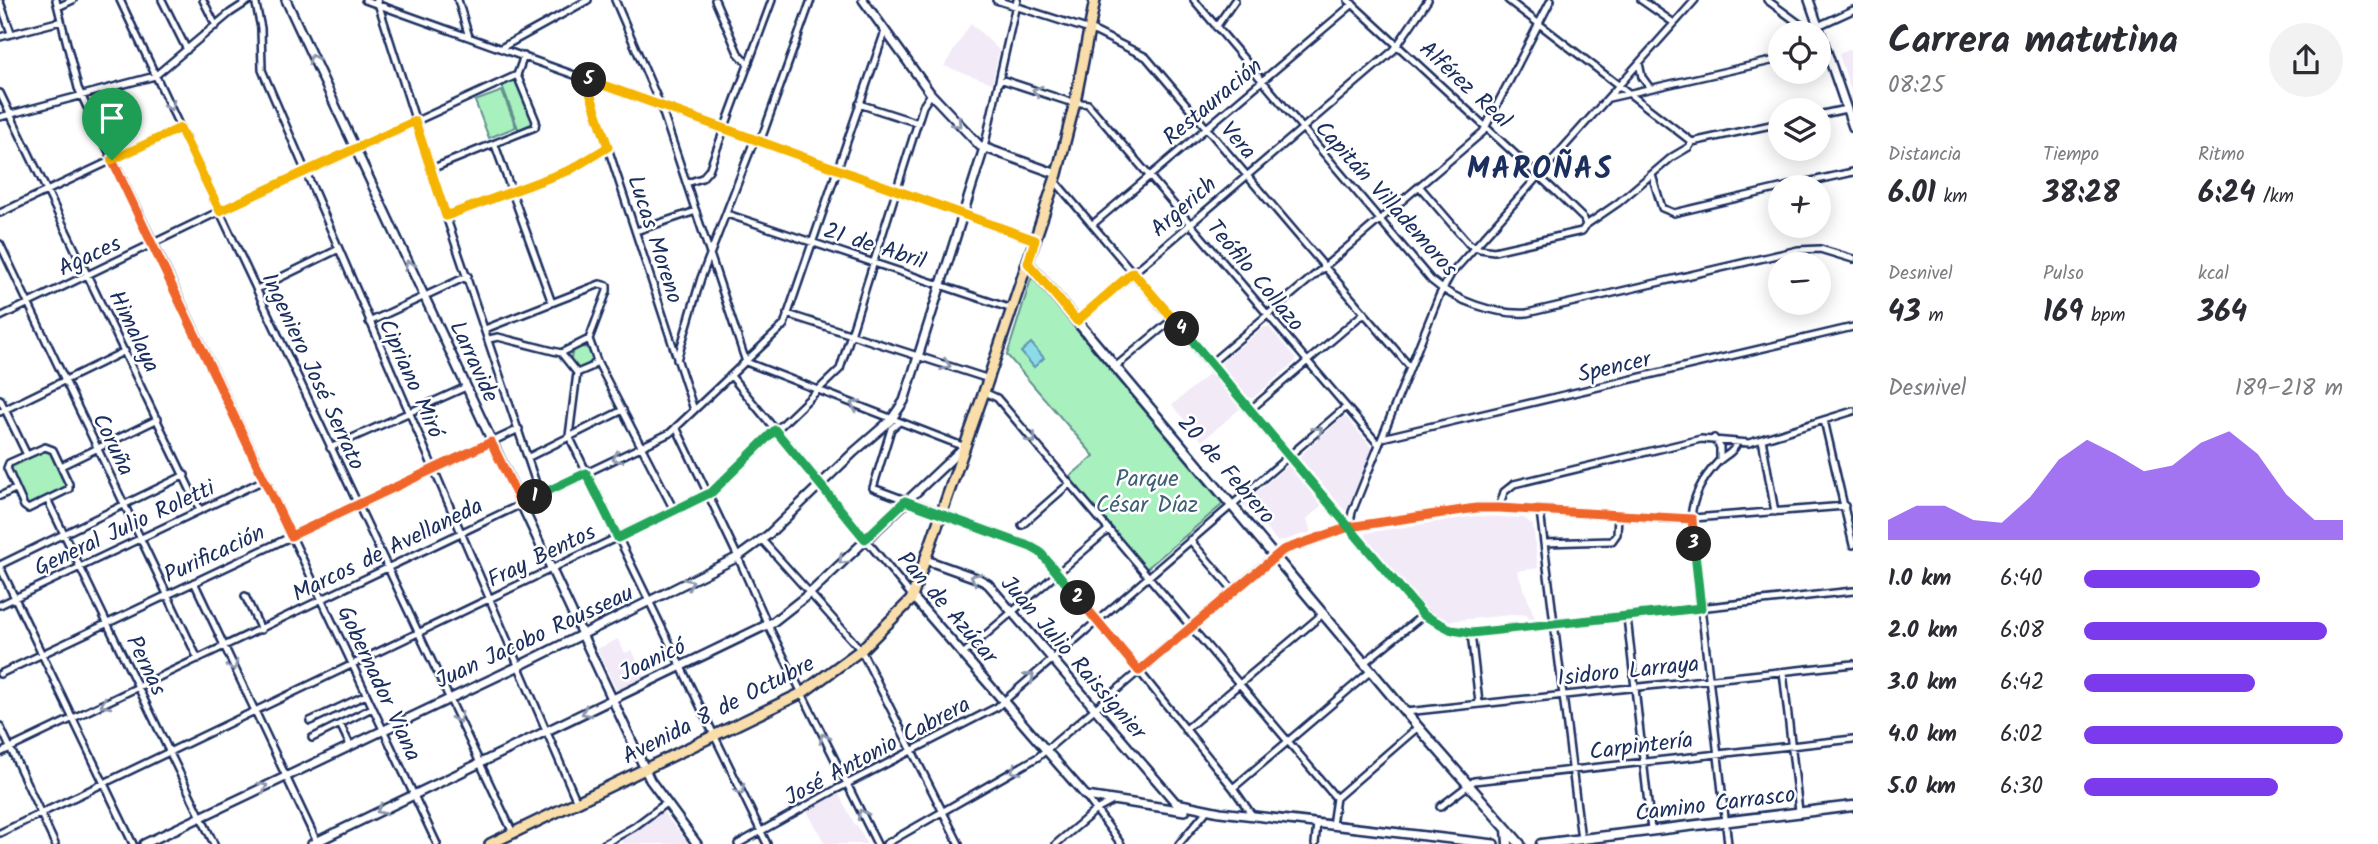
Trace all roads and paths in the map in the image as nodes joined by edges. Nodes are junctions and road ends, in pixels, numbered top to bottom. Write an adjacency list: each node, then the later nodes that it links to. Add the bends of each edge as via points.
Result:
1 (56, 0): 31 (street, Gobernador Viana)
2 (73, 0): 31 (street)
3 (120, 0): 55 (street, Ingeniero José Serrato)
4 (162, 0): 48 (street)
5 (203, 0): 39 (street)
6 (286, 0): 87 (street, Larravide, one-way to 6)
7 (365, 0): 28 (street)
8 (458, 0): 45 (street)
9 (588, 0): 47 (street)
10 (615, 0): 68 (street)
11 (715, 0): 52 (street, via 738,53)
12 (772, 0): 52 (street)
13 (811, 0): 82 (street, via 763,134)
14 (863, 0): 42 (street)
15 (996, 0): 30 (street, Vera)
16 (1095, 0): 41 (main road, Avenida 8 de Octubre)
17 (1194, 0): 40 (street, Capitán Villademoros)
18 (1235, 0): 40 (street)
19 (1428, 0): 46 (street, Argerich)
20 (1508, 0): 37 (street)
21 (1550, 0): 37 (street)
22 (1641, 0): 38 (street)
23 (1695, 0): 38 (street)
24 (1767, 0): 34 (street)
25 (1809, 0): 35 (street)
26 (1, 1): 43 (street)
27 (248, 1): 39 (street); 91 (street, Cipriano Miró, via 261,28 262,70)
28 (378, 2): 45 (street); 73 (street)
29 (1350, 2): 46 (street, Alférez Real); 58 (street, Restauración)
30 (1016, 3): 41 (street, Vera); 56 (street, Juan Jacobo Rousseau)
31 (58, 7): 33 (street, Gobernador Viana)
32 (1853, 10): 36 (street)
33 (61, 21): 43 (street); 64 (street, Gobernador Viana)
34 (1797, 21)
35 (1816, 21)
36 (1829, 21)
37 (1539, 22): 59 (street); 76 (street)
38 (1674, 23): 50 (street)
39 (216, 26): 48 (street)
40 (1216, 27): 58 (street, Capitán Villademoros)
41 (1089, 30): 66 (main road, Avenida 8 de Octubre); 80 (street, Vera, via 1146,57)
42 (885, 31): 63 (street); 67 (street, Marcos de Avellaneda)
43 (11, 33): 44 (street)
44 (0, 37)
45 (469, 37): 47 (street)
46 (1399, 46): 76 (street, Alférez Real); 79 (street, Argerich)
47 (501, 48): 49 (street)
48 (187, 50): 55 (street)
49 (524, 56): 54 (street); 57 (street)
50 (1639, 63): 59 (street); 60 (street)
51 (1768, 63): 60 (street)
52 (748, 64): 81 (street)
53 (1831, 72): 69 (street)
54 (517, 75): 73 (street, Agaces); 84 (street, via 536,124)
55 (155, 76): 64 (street); 78 (street, Ingeniero José Serrato, one-way to 78)
56 (1000, 79): 66 (street, Teófilo Collazo, one-way to 56); 86 (street, Juan Jacobo Rousseau)
57 (588, 80): 68 (street); 85 (street, Lucas Moreno)
58 (1262, 82): 79 (street, Capitán Villademoros); 80 (street, Restauración)
59 (1619, 85): 62 (street); 65 (street)
60 (1650, 88): 62 (street)
61 (0, 93): 71 (street, Himalaya)
62 (1630, 93): 65 (street); 83 (street)
63 (931, 94): 74 (street, Fray Bentos); 86 (street, one-way to 86)
64 (82, 96): 71 (street); 88 (street, Gobernador Viana)
65 (1606, 99): 94 (street)
66 (1075, 102): 96 (street, Teófilo Collazo, via 1088,104); 98 (main road, Avenida 8 de Octubre)
67 (859, 104): 74 (street); 90 (street, Marcos de Avellaneda)
68 (661, 107): 81 (street); 99 (street)
69 (1846, 109): 70 (street); 77 (street)
70 (1831, 112)
71 (10, 114): 72 (street); 101 (street, Himalaya)
72 (0, 117)
73 (415, 121): 87 (street, Agaces); 89 (street)
74 (918, 124): 103 (street, Fray Bentos)
75 (1768, 126): 83 (street)
76 (1486, 127): 94 (street, Alférez Real); 100 (street)
77 (1853, 127)
78 (180, 128): 88 (street); 105 (street, Ingeniero José Serrato)
79 (1302, 128): 93 (street, Argerich); 111 (street, Capitán Villademoros)
80 (1206, 129): 93 (street, Vera); 96 (street, Restauración)
81 (724, 130): 82 (street); 99 (street, via 706,174)
82 (756, 141): 90 (street); 108 (street)
83 (1692, 142): 95 (street)
84 (495, 145): 89 (street); 104 (street)
85 (608, 147): 104 (street, via 570,170); 115 (street, Lucas Moreno)
86 (984, 148): 98 (street); 109 (street, Juan Jacobo Rousseau)
87 (355, 149): 91 (street, Agaces); 133 (street, Larravide, one-way to 87)
88 (112, 160): 101 (street); 119 (street, Gobernador Viana)
89 (431, 169): 110 (street)
90 (837, 170): 103 (street); 117 (street, Marcos de Avellaneda)
91 (306, 172): 105 (street, Agaces); 121 (street, Cipriano Miró)
92 (1853, 172): 97 (street)
93 (1246, 175): 113 (street, Argerich); 126 (street, Vera)
94 (1538, 175): 114 (street, Alférez Real); 120 (street)
95 (1652, 175): 102 (street, via 1662,208 1674,213); 114 (street)
96 (1149, 177): 112 (street, Restauración); 113 (street, Teófilo Collazo)
97 (1831, 177)
98 (1056, 178): 112 (street); 116 (main road, Avenida 8 de Octubre)
99 (687, 183): 106 (street)
100 (1419, 186): 111 (street); 120 (street)
101 (48, 191): 107 (street); 128 (street, Himalaya)
102 (1768, 191)
103 (896, 192): 109 (street); 124 (street, Fray Bentos)
104 (512, 193): 110 (street); 134 (street)
105 (220, 211): 119 (street, Agaces); 131 (street, Ingeniero José Serrato)
106 (696, 211): 115 (street); 122 (street)
107 (0, 214)
108 (727, 214): 117 (street, 21 de Abril); 122 (street)
109 (964, 215): 116 (street); 130 (street, Juan Jacobo Rousseau)
110 (446, 216): 129 (street)
111 (1381, 219): 126 (street); 132 (street, Capitán Villademoros)
112 (1093, 224): 127 (street)
113 (1189, 224): 127 (street, Argerich); 139 (street, Teófilo Collazo)
114 (1586, 225): 120 (street, via 1580,232 1494,251)
115 (636, 231): 153 (street, Lucas Moreno)
116 (1035, 240): 125 (main road, Avenida 8 de Octubre)
117 (812, 243): 124 (street, 21 de Abril); 138 (street, Marcos de Avellaneda)
118 (0, 244): 135 (street, Coruña)
119 (154, 244): 128 (street, Agaces); 200 (street, Gobernador Viana)
120 (1473, 246): 132 (street)
121 (339, 249): 131 (street); 143 (street, Cipriano Miró)
122 (710, 256): 153 (street); 155 (street)
123 (1853, 259): 132 (street, Capitán Villademoros, via 1820,249 1798,250 1527,313 1497,311)
124 (874, 262): 130 (street, 21 de Abril); 146 (street, Fray Bentos)
125 (1028, 263): 136 (main road, Avenida 8 de Octubre); 142 (main road, 20 de Febrero)
126 (1324, 267): 137 (street, Vera); 139 (street)
127 (1133, 272): 141 (street); 142 (street, Argerich)
128 (89, 274): 135 (street, Agaces); 149 (street, Himalaya)
129 (468, 276): 133 (street); 145 (street)
130 (942, 285): 136 (street, 21 de Abril); 151 (street, Juan Jacobo Rousseau)
131 (257, 289): 190 (street, Ingeniero José Serrato)
132 (1442, 289): 158 (street)
133 (424, 298): 143 (street); 163 (street, Larravide)
134 (552, 303): 145 (street); 148 (street, via 600,284 607,286)
135 (28, 304): 140 (street, Agaces); 162 (street, Coruña)
136 (1012, 309): 161 (main road, Avenida 8 de Octubre)
137 (1364, 313): 154 (street); 158 (street, Vera)
138 (788, 314): 146 (street); 155 (street, Marcos de Avellaneda, via 783,327)
139 (1267, 314): 154 (street, Teófilo Collazo); 156 (street)
140 (0, 317)
141 (1172, 319): 156 (street); 157 (street)
142 (1077, 321): 157 (main road, 20 de Febrero)
143 (369, 322): 173 (street, Cipriano Miró)
144 (1853, 327): 186 (street, Spencer)
145 (485, 329): 147 (street)
146 (851, 335): 151 (street); 164 (street, Fray Bentos, via 840,369)
147 (489, 339): 150 (street, via 498,337); 179 (street)
148 (589, 339): 150 (street); 152 (street)
149 (125, 351): 162 (street); 174 (street, Himalaya)
150 (561, 353): 159 (street)
151 (919, 356): 161 (street, one-way to 161); 175 (street, Juan Jacobo Rousseau, via 908,393)
152 (597, 360): 159 (street); 168 (street)
153 (677, 360): 169 (street, Lucas Moreno)
154 (1307, 361): 167 (street, Teófilo Collazo); 170 (street)
155 (746, 362): 160 (street, Marcos de Avellaneda); 164 (street)
156 (1210, 363): 170 (street)
157 (1115, 367): 210 (main road, 20 de Febrero)
158 (1410, 367): 186 (street)
159 (577, 373): 182 (street)
160 (731, 376): 169 (street, Marcos de Avellaneda); 180 (street, Pan de Azúcar)
161 (989, 379): 165 (main road, Avenida 8 de Octubre)
162 (64, 380): 171 (street); 191 (street, Coruña)
163 (466, 387): 173 (street); 185 (street, Larravide)
164 (819, 389): 175 (street, one-way to 164); 180 (street, Fray Bentos)
165 (984, 392): 189 (main road, Avenida 8 de Octubre); 202 (street, one-way to 202, via 997,398)
166 (0, 399): 171 (street)
167 (1346, 407): 186 (street, Teófilo Collazo); 193 (street, José Antonio Cabrera, one-way to 167)
168 (623, 410): 182 (street); 188 (street)
169 (694, 410): 177 (street, Marcos de Avellaneda)
170 (1250, 410): 193 (street)
171 (3, 411): 192 (street)
172 (1853, 411): 176 (street)
173 (409, 413): 190 (street); 197 (street, Cipriano Miró)
174 (158, 419): 191 (street); 199 (street, Himalaya)
175 (892, 420): 178 (street, Juan Jacobo Rousseau); 181 (street); 189 (street)
176 (1824, 420): 184 (street); 213 (street)
177 (676, 427): 188 (street, Marcos de Avellaneda); 204 (street)
178 (882, 428): 181 (street); 201 (street, Juan Jacobo Rousseau)
179 (519, 429): 185 (street, Purificación); 194 (street)
180 (775, 430): 201 (street, Pan de Azúcar); 204 (street, Fray Bentos)
181 (889, 435): 208 (street, via 873,488)
182 (569, 436): 194 (street); 198 (street)
183 (1714, 438): 187 (street); 195 (street); 214 (street, via 1514,484 1504,492)
184 (1762, 439): 187 (street); 218 (street)
185 (491, 442): 197 (street, Purificación); 209 (street, Larravide)
186 (1381, 442): 223 (street)
187 (1737, 442): 195 (street)
188 (641, 447): 198 (street, Marcos de Avellaneda, one-way to 198); 216 (street)
189 (965, 447): 208 (street, Joanicó); 219 (main road, Avenida 8 de Octubre)
190 (330, 448): 212 (street, Ingeniero José Serrato)
191 (97, 449): 196 (street); 211 (street, Coruña)
192 (27, 455): 196 (street, via 48,447); 203 (street, via 7,468)
193 (1289, 455): 210 (street, José Antonio Cabrera); 223 (street)
194 (529, 457): 205 (street)
195 (1720, 460): 221 (street, via 1697,492)
196 (61, 466): 207 (street, via 69,489)
197 (434, 470): 212 (street, Purificación); 225 (street, Cipriano Miró)
198 (586, 473): 205 (street, Marcos de Avellaneda); 229 (street)
199 (185, 475): 211 (street); 215 (street, Himalaya)
200 (264, 480): 215 (street, General Julio Roletti); 227 (street, Gobernador Viana)
201 (821, 484): 230 (street, Pan de Azúcar); 231 (street, Juan Jacobo Rousseau)
202 (1069, 484): 222 (street); 224 (street)
203 (15, 489): 206 (street); 207 (street, via 28,509)
204 (707, 494): 216 (street, Fray Bentos); 236 (street)
205 (540, 495): 209 (street, Marcos de Avellaneda)
206 (0, 496)
207 (48, 501): 226 (street, Pernas)
208 (905, 501): 219 (street); 230 (street, Joanicó)
209 (521, 504): 225 (street, Marcos de Avellaneda); 241 (street, Larravide)
210 (1232, 504): 232 (street, José Antonio Cabrera); 235 (main road, 20 de Febrero)
211 (124, 505): 226 (street); 228 (street, Coruña)
212 (357, 505): 227 (street, Purificación); 240 (street, Ingeniero José Serrato)
213 (1845, 506): 218 (street); 234 (street)
214 (1499, 508): 217 (street); 223 (street)
215 (200, 510): 228 (street, General Julio Roletti)
216 (674, 510): 229 (street, Fray Bentos)
217 (1540, 511): 220 (street); 233 (street)
218 (1775, 512): 221 (street)
219 (942, 515): 237 (main road, Avenida 8 de Octubre); 242 (street, via 1031,547)
220 (1618, 516): 221 (street); 233 (street, via 1612,541)
221 (1692, 519): 256 (street)
222 (1022, 525)
223 (1349, 527): 235 (street); 259 (street)
224 (1108, 530): 242 (street); 243 (street)
225 (461, 533): 240 (street, Marcos de Avellaneda); 252 (street, Cipriano Miró)
226 (64, 534): 238 (street); 239 (street, Pernas)
227 (291, 536): 244 (street, Purificación); 253 (street, Gobernador Viana)
228 (140, 538): 239 (street, General Julio Roletti); 248 (street, Coruña)
229 (618, 538): 241 (street, Fray Bentos); 254 (street)
230 (865, 539): 247 (street, Joanicó, one-way to 247); 250 (street, Pan de Azúcar)
231 (762, 540): 236 (street, Juan Jacobo Rousseau); 247 (street)
232 (1190, 540): 243 (street, José Antonio Cabrera); 245 (street)
233 (1544, 543): 264 (street)
234 (1853, 545)
235 (1276, 555): 245 (street); 258 (main road, 20 de Febrero)
236 (738, 557): 254 (street, Juan Jacobo Rousseau, one-way to 236); 263 (street)
237 (926, 560): 250 (main road, Avenida 8 de Octubre); 257 (street, Juan Julio Raissignier, one-way to 237, via 988,584)
238 (0, 566): 251 (street)
239 (80, 567): 251 (street, General Julio Roletti); 262 (street, Pernas)
240 (387, 568): 253 (street, Marcos de Avellaneda); 267 (street, Ingeniero José Serrato)
241 (551, 569): 252 (street, Fray Bentos); 269 (street, Larravide)
242 (1056, 573): 257 (street); 261 (street)
243 (1147, 576): 261 (street, José Antonio Cabrera); 265 (street)
244 (194, 582): 248 (street, Purificación); 270 (street)
245 (1234, 591): 265 (street)
246 (1853, 591): 256 (street)
247 (810, 593): 263 (street, Joanicó); 271 (street)
248 (167, 595): 262 (street, Purificación); 274 (street, Coruña)
249 (245, 596): 266 (street)
250 (913, 597): 271 (main road, Avenida 8 de Octubre); 273 (street, Pan de Azúcar)
251 (15, 598): 255 (street, General Julio Roletti); 272 (street)
252 (490, 599): 267 (street, Fray Bentos); 279 (street, Cipriano Miró)
253 (322, 601): 266 (street, Marcos de Avellaneda); 278 (street, Gobernador Viana)
254 (650, 602): 269 (street, Juan Jacobo Rousseau); 280 (street)
255 (0, 606)
256 (1701, 608): 260 (street); 285 (street)
257 (1012, 612): 273 (street); 275 (street, Juan Julio Raissignier)
258 (1324, 613): 276 (main road, 20 de Febrero); 286 (street)
259 (1423, 615): 268 (street, via 1452,630); 276 (street)
260 (1627, 617): 264 (street); 288 (street)
261 (1097, 620): 275 (street, José Antonio Cabrera); 282 (street)
262 (107, 624): 272 (street, Purificación); 287 (street, Pernas)
263 (768, 625): 280 (street, Joanicó); 289 (street)
264 (1553, 625): 268 (street); 291 (street)
265 (1191, 627): 282 (street); 286 (street)
266 (261, 630): 270 (street, Marcos de Avellaneda)
267 (419, 633): 278 (street, Fray Bentos); 292 (street, Ingeniero José Serrato)
268 (1471, 633): 295 (street)
269 (582, 635): 279 (street, Juan Jacobo Rousseau); 293 (street, Larravide)
270 (224, 647): 274 (street, Marcos de Avellaneda); 298 (street, one-way to 298)
271 (860, 650): 289 (main road, Avenida 8 de Octubre); 316 (street)
272 (43, 653): 284 (street, Purificación); 300 (street)
273 (963, 654): 294 (street, Pan de Azúcar)
274 (198, 659): 287 (street, Marcos de Avellaneda)
275 (1051, 659): 294 (street, José Antonio Cabrera, one-way to 275); 297 (street, Juan Julio Raissignier)
276 (1365, 662): 281 (main road, 20 de Febrero)
277 (1853, 664): 283 (street, Isidoro Larraya)
278 (352, 665): 290 (street, Gobernador Viana); 298 (street, Fray Bentos)
279 (519, 666): 292 (street, Juan Jacobo Rousseau); 307 (street, Cipriano Miró)
280 (681, 667): 293 (street, Joanicó); 308 (street)
281 (1372, 670): 299 (main road, 20 de Febrero); 311 (street)
282 (1139, 671): 297 (street); 306 (street)
283 (1783, 672): 285 (street, Isidoro Larraya); 313 (street)
284 (0, 674)
285 (1709, 680): 288 (street, Isidoro Larraya); 319 (street)
286 (1239, 684): 306 (street); 311 (street)
287 (138, 687): 300 (street, Marcos de Avellaneda, one-way to 300); 317 (street, Pernas)
288 (1635, 687): 291 (street, Isidoro Larraya); 320 (street)
289 (802, 692): 308 (main road, Avenida 8 de Octubre); 326 (street, one-way to 289)
290 (366, 695): 296 (street, Gobernador Viana); 301 (street)
291 (1562, 695): 295 (street, Isidoro Larraya); 323 (street)
292 (449, 697): 305 (street, Juan Jacobo Rousseau); 321 (street, Ingeniero José Serrato, one-way to 321)
293 (611, 699): 307 (street, Joanicó, one-way to 307); 322 (street, Larravide)
294 (1004, 701): 315 (street, Pan de Azúcar); 316 (street, José Antonio Cabrera)
295 (1479, 703): 299 (street, Isidoro Larraya)
296 (372, 708): 302 (street); 305 (street, Gobernador Viana)
297 (1095, 709): 315 (street); 340 (street, Juan Julio Raissignier, via 1176,803)
298 (255, 711): 317 (street, Fray Bentos); 324 (street)
299 (1406, 712): 304 (main road, 20 de Febrero)
300 (74, 719): 314 (street, Marcos de Avellaneda); 325 (street)
301 (310, 721)
302 (340, 724): 309 (street); 312 (street)
303 (0, 726): 314 (street)
304 (1418, 727): 327 (main road, 20 de Febrero); 331 (street)
305 (383, 730): 312 (street, Juan Jacobo Rousseau); 329 (street, Gobernador Viana)
306 (1185, 730): 328 (street)
307 (547, 732): 321 (street, Joanicó); 333 (street, Cipriano Miró)
308 (713, 736): 322 (main road, Avenida 8 de Octubre); 350 (street, one-way to 350)
309 (312, 737)
310 (1853, 739): 313 (street, Carpintería)
311 (1287, 741): 328 (street); 331 (street)
312 (351, 745): 324 (street, Juan Jacobo Rousseau)
313 (1792, 745): 319 (street, Carpintería); 339 (street)
314 (10, 748): 318 (street, Marcos de Avellaneda); 341 (street)
315 (1046, 749): 330 (street, Pan de Azúcar); 338 (street, one-way to 338)
316 (912, 750): 326 (street, José Antonio Cabrera); 338 (street)
317 (170, 752): 325 (street, Fray Bentos); 344 (street, Pernas)
318 (0, 753)
319 (1718, 753): 320 (street, Carpintería); 345 (street)
320 (1644, 762): 323 (street, Carpintería); 349 (street)
321 (479, 763): 329 (street, Joanicó); 352 (street, Ingeniero José Serrato)
322 (645, 769): 333 (main road, Avenida 8 de Octubre); 334 (street, Larravide)
323 (1572, 771): 327 (street, Carpintería); 353 (street)
324 (286, 776): 344 (street, Juan Jacobo Rousseau, one-way to 324); 357 (street)
325 (104, 783): 341 (street, Fray Bentos); 359 (street)
326 (847, 783): 350 (street, José Antonio Cabrera); 368 (street, one-way to 326)
327 (1470, 784): 336 (street, Carpintería); 348 (main road, 20 de Febrero)
328 (1233, 788): 343 (street)
329 (414, 795): 357 (street, Joanicó, one-way to 357); 362 (street, Gobernador Viana)
330 (1086, 796): 332 (street); 337 (street)
331 (1336, 798): 347 (street)
332 (1113, 801): 337 (street); 342 (street)
333 (577, 802): 352 (main road, Avenida 8 de Octubre)
334 (666, 803): 355 (street); 365 (street, Larravide)
335 (1853, 806): 339 (main road, Camino Carrasco)
336 (1440, 807)
337 (1096, 810): 371 (street); 372 (street)
338 (943, 811): 369 (street); 370 (street)
339 (1800, 811): 345 (main road, Camino Carrasco)
340 (1220, 812): 342 (street); 343 (street)
341 (40, 813): 351 (street, Fray Bentos); 358 (street)
342 (1205, 813): 373 (street)
343 (1252, 815): 346 (street)
344 (201, 817): 360 (street, Juan Jacobo Rousseau); 361 (street, Pernas)
345 (1726, 821): 349 (main road, Camino Carrasco); 379 (street)
346 (1317, 823): 347 (street); 374 (street)
347 (1332, 825): 356 (street)
348 (1507, 829): 376 (main road); 377 (main road, 20 de Febrero)
349 (1651, 830): 354 (main road, Camino Carrasco)
350 (761, 831): 366 (street, José Antonio Cabrera); 367 (street)
351 (0, 833)
352 (513, 833): 363 (main road, Avenida 8 de Octubre)
353 (1581, 839): 354 (main road, Camino Carrasco); 378 (main road, Camino Carrasco)
354 (1612, 840)
355 (616, 841): 364 (street)
356 (1443, 841): 375 (street)
357 (316, 843)
358 (55, 844)
359 (133, 844)
360 (144, 844)
361 (214, 844)
362 (437, 844)
363 (490, 844)
364 (604, 844)
365 (697, 844)
366 (738, 844)
367 (767, 844)
368 (877, 844)
369 (886, 844)
370 (959, 844)
371 (1056, 844)
372 (1121, 844)
373 (1179, 844)
374 (1315, 844)
375 (1494, 844)
376 (1508, 844)
377 (1520, 844)
378 (1541, 844)
379 (1728, 844)

